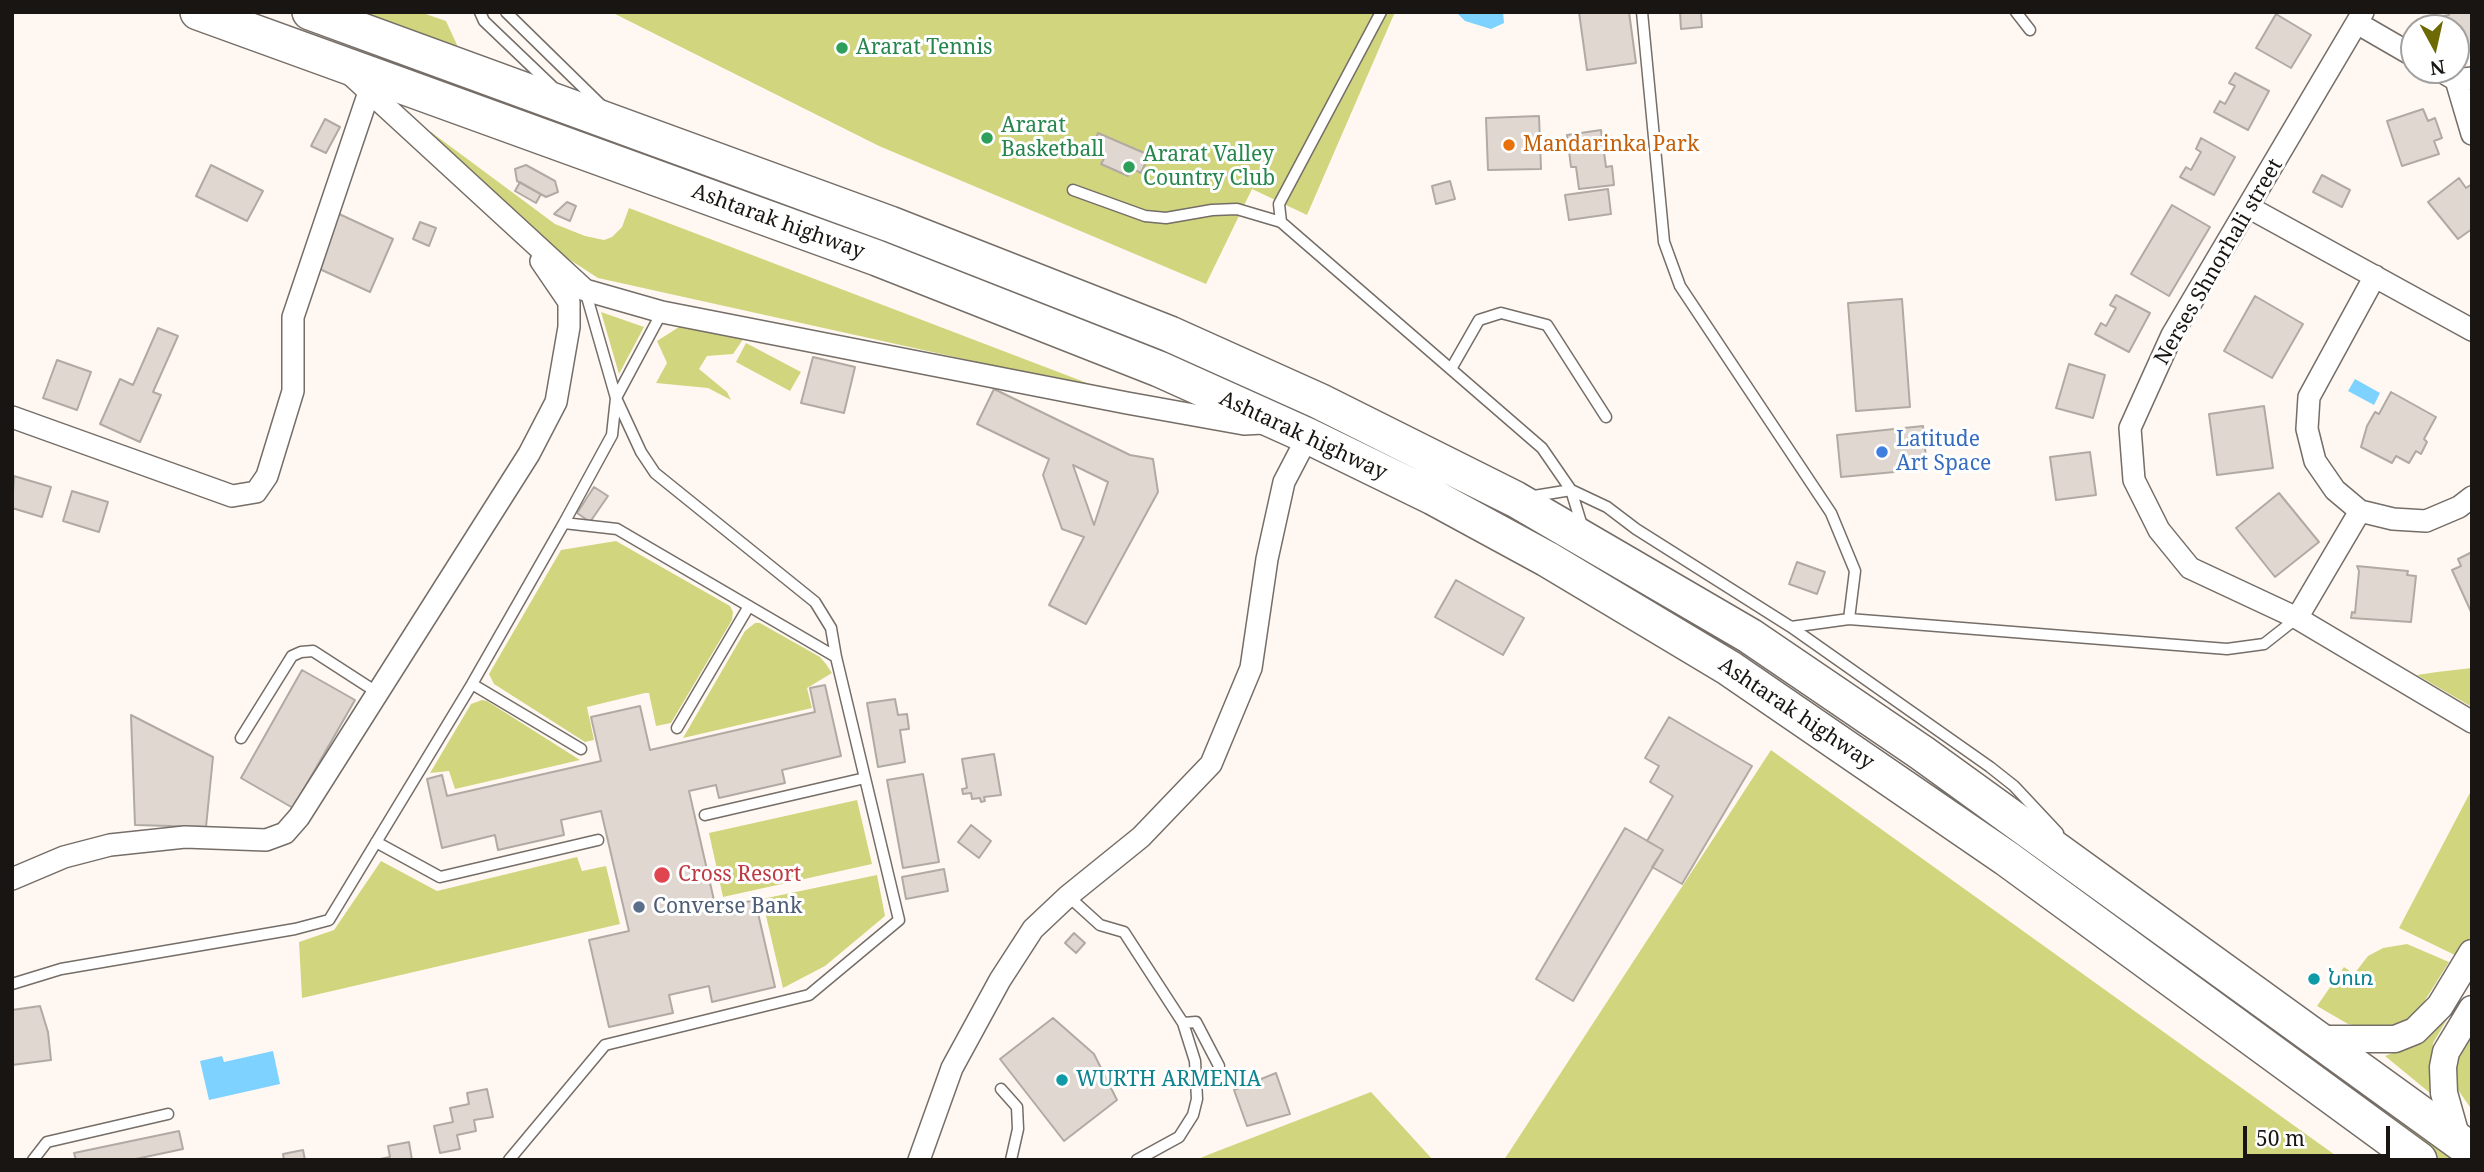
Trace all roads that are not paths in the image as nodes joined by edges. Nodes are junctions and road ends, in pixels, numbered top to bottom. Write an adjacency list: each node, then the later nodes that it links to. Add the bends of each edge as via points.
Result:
1 (198, 12): 10 (highway, Ashtarak highway)
2 (480, 12): 17 (lane, via 541,77)
3 (506, 12): 18 (lane)
4 (1381, 12): 22 (lane, via 1279,204)
5 (1642, 12): 11 (lane)
6 (1654, 12): 11 (lane)
7 (2016, 12): 12 (lane)
8 (325, 15): 17 (highway, Ashtarak highway)
9 (2360, 18): 13 (street); 21 (street, Nerses Shnorhali street)
10 (277, 25): 14 (highway, Ashtarak highway)
11 (1643, 25): 41 (lane, via 1664,242 1680,286 1831,513 1855,571)
12 (2030, 30)
13 (2400, 46)
14 (336, 60): 16 (street); 32 (highway, Ashtarak highway, via 877,258 1159,369)
15 (2458, 84): 19 (street)
16 (369, 92): 23 (street); 30 (street, via 293,317 293,391 267,477 256,492 232,496)
17 (584, 112): 18 (highway, Ashtarak highway)
18 (621, 125): 35 (highway, Ashtarak highway, via 1170,334 1319,401)
19 (2472, 134)
20 (1073, 190): 22 (lane, via 1145,216 1166,218 1237,209)
21 (2250, 208): 24 (street); 40 (street, Nerses Shnorhali street, via 2172,335 2130,428 2134,480 2159,530 2190,568)
22 (1281, 222): 28 (lane)
23 (520, 230): 25 (street); 45 (street, via 569,302 556,402 529,454)
24 (2375, 276): 27 (street); 36 (street, via 2309,397 2307,429 2315,461 2334,490)
25 (585, 290): 26 (street); 29 (lane)
26 (662, 312): 29 (lane); 32 (street, via 1231,422)
27 (2472, 330)
28 (1451, 369): 31 (lane, via 1479,320 1501,313 1546,325); 33 (lane, via 1542,448)
29 (616, 398): 37 (lane, via 612,435); 43 (lane, via 655,473 815,602 831,628)
30 (12, 416)
31 (1606, 418)
32 (1292, 429): 55 (highway, Ashtarak highway, via 1547,559 1729,668); 58 (street, via 1251,668 1211,764 1141,837)
33 (1571, 490): 35 (lane); 38 (lane); 42 (lane, via 1607,507)
34 (2472, 497): 36 (street, via 2426,521)
35 (1515, 499): 38 (highway, Ashtarak highway)
36 (2360, 511): 40 (street)
37 (564, 523): 39 (lane, via 617,529); 44 (lane)
38 (1586, 538): 52 (highway, Ashtarak highway, via 1750,636)
39 (749, 606): 43 (lane); 47 (lane)
40 (2297, 618): 41 (lane, via 2264,644 2227,649); 46 (street, Nerses Shnorhali street)
41 (1849, 619): 42 (lane)
42 (1791, 627): 57 (lane, via 2014,786)
43 (836, 657): 50 (lane)
44 (472, 684): 49 (lane); 54 (lane)
45 (378, 693): 48 (lane, via 313,651 301,652 292,656); 56 (street, via 285,833 266,840 185,837 110,845 64,857)
46 (2472, 722)
47 (677, 728)
48 (241, 738)
49 (581, 749)
50 (865, 779): 51 (lane); 69 (lane, via 899,919 809,995 605,1045)
51 (705, 815)
52 (2026, 826): 55 (highway); 57 (highway, Ashtarak highway)
53 (597, 840): 54 (lane, via 440,877)
54 (376, 842): 60 (lane, via 329,920 61,969)
55 (2006, 858): 73 (highway, Ashtarak highway)
56 (12, 879)
57 (2096, 879): 63 (highway, Ashtarak highway)
58 (1068, 896): 62 (lane, via 1100,925 1124,932); 70 (street, via 1033,929 1000,980 952,1068)
59 (2472, 953): 63 (street, via 2440,1006 2416,1031 2395,1039)
60 (12, 984)
61 (2472, 1010): 67 (street, via 2446,1052 2443,1067 2444,1093)
62 (1183, 1023): 64 (lane, via 1196,1022); 72 (lane, via 1195,1061 1193,1115 1179,1137)
63 (2318, 1039): 67 (highway, Ashtarak highway)
64 (1219, 1066)
65 (1001, 1090): 71 (lane, via 1017,1107)
66 (168, 1114): 68 (lane, via 47,1142)
67 (2464, 1145)
68 (33, 1160)
69 (509, 1160)
70 (919, 1160)
71 (1011, 1160)
72 (1137, 1160)
73 (2419, 1160)

